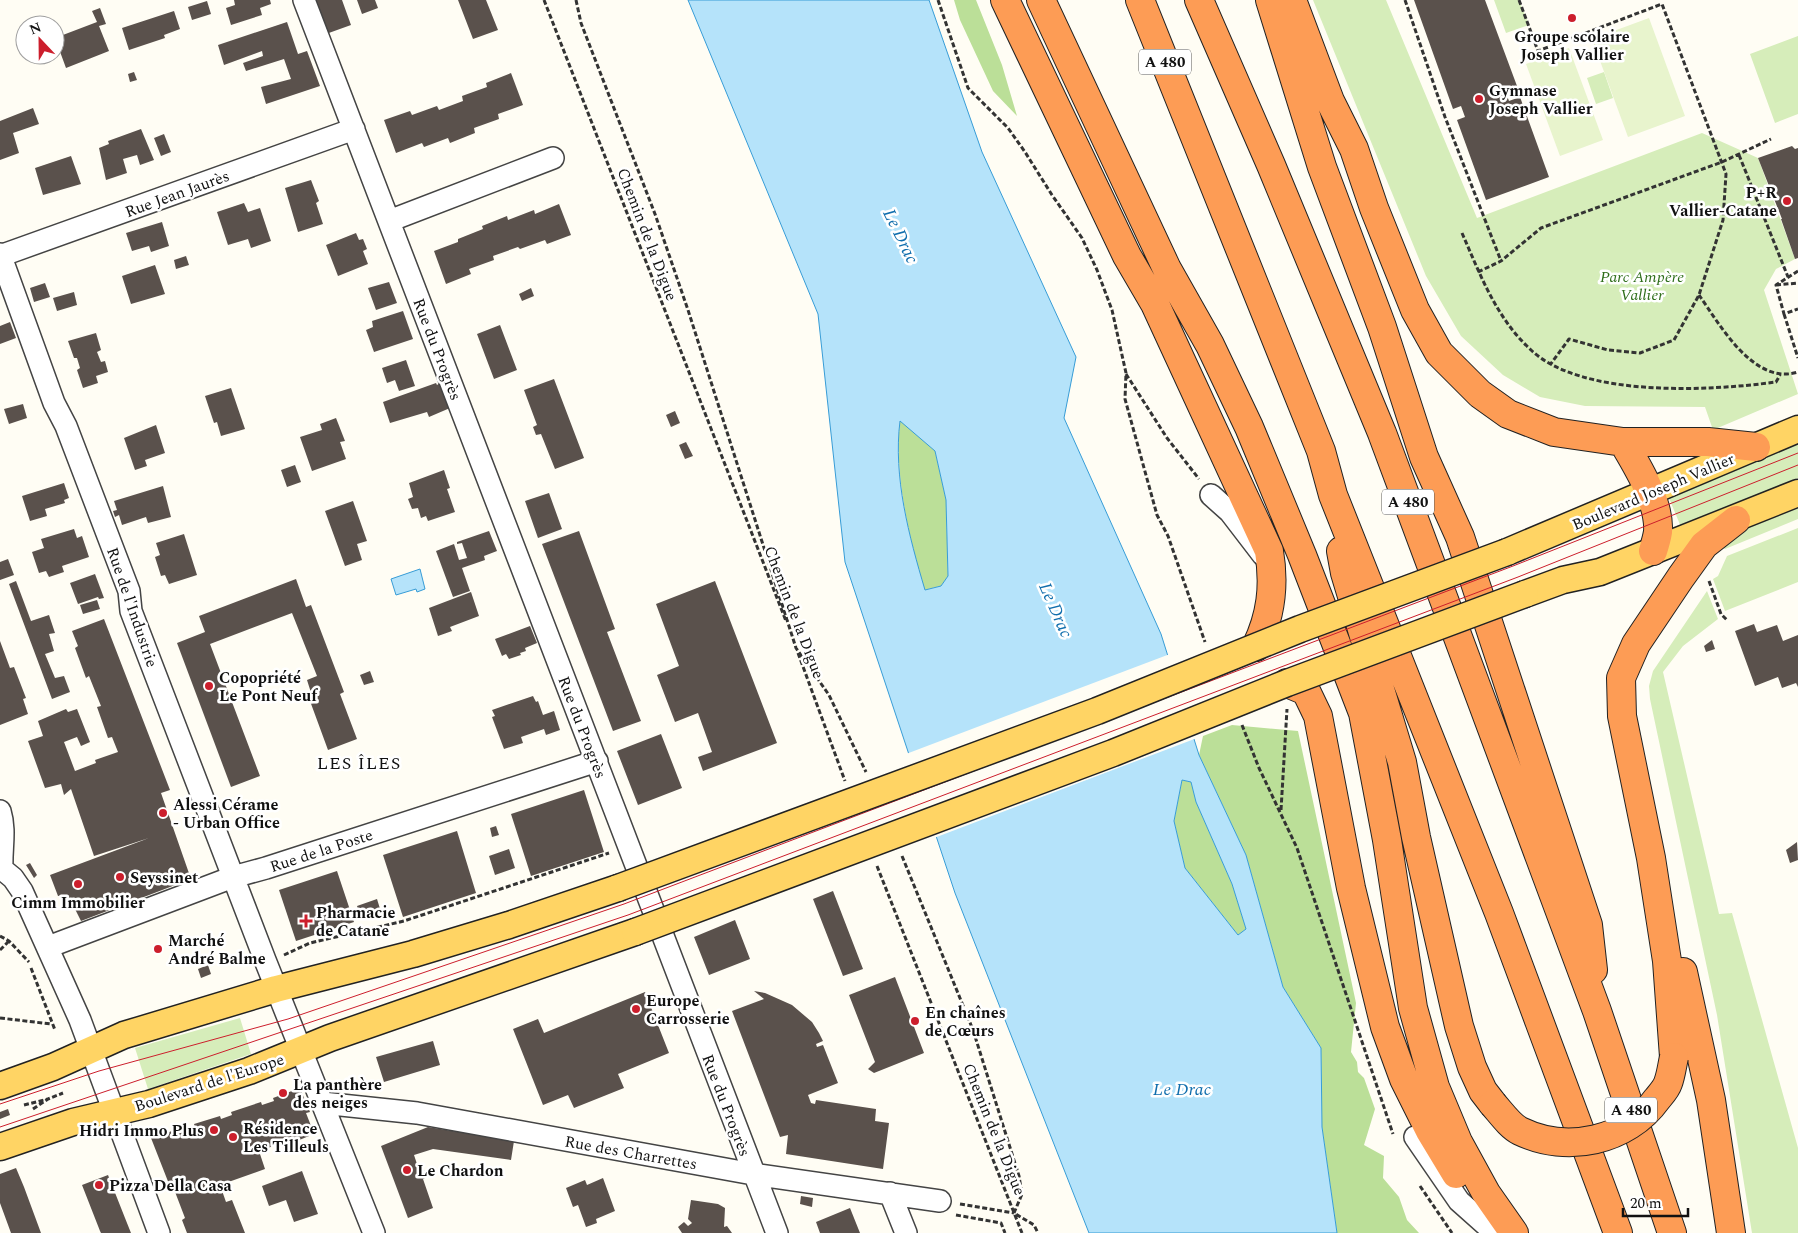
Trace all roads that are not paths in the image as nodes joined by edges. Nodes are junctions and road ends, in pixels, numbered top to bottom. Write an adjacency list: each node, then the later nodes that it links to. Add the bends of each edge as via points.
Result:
1 (304, 0): 8 (street, Rue du Progrès)
2 (1005, 0): 12 (highway, via 1127,256)
3 (1140, 0): 19 (highway, A 480, via 1321,451)
4 (1199, 0): 32 (highway, A 480, via 1382,433)
5 (1270, 0): 32 (highway, via 1322,167 1382,327 1424,457 1460,536 1559,834 1588,925)
6 (1292, 3): 14 (highway, via 1330,101 1354,149 1412,300 1439,353 1480,394 1508,414 1554,432)
7 (1045, 10): 12 (highway); 48 (highway, via 1167,269 1210,345 1249,427 1302,555 1359,704 1387,840 1413,1008 1435,1087 1458,1142 1486,1193)
8 (354, 129): 10 (street, Rue du Progrès); 11 (street, Rue Jean Jaurès)
9 (553, 158): 10 (street)
10 (389, 220): 25 (street, Rue du Progrès)
11 (0, 256): 29 (street, Rue de l'Industrie, via 129,591 131,611)
12 (1155, 304): 22 (highway, via 1262,534)
13 (1798, 429): 15 (main road, Boulevard Joseph Vallier)
14 (1623, 442): 15 (highway, via 1708,442); 16 (highway, via 1643,475)
15 (1756, 447): 16 (main road, Boulevard Joseph Vallier)
16 (1649, 493): 21 (highway, via 1658,531); 23 (main road, Boulevard Joseph Vallier, bridge, via 1507,552)
17 (1798, 494): 20 (main road)
18 (1211, 495): 22 (street, via 1230,512)
19 (1333, 495): 27 (highway, bridge, via 1345,573 1402,762 1459,1026 1483,1091 1518,1130 1540,1138 1569,1142 1609,1136 1633,1124 1668,1085 1674,1057 1667,961); 49 (highway, A 480, via 1499,913)
20 (1736, 520): 21 (main road); 27 (highway, via 1704,545 1680,577 1636,644 1621,678 1622,716)
21 (1653, 551): 24 (main road, Boulevard de l'Europe, bridge, via 1600,572 1563,580 1525,594)
22 (1272, 567): 23 (highway, via 1269,616)
23 (1256, 647): 31 (main road, Boulevard Joseph Vallier, bridge, via 1088,714 618,888 439,946)
24 (1298, 689): 34 (main road, Boulevard de l'Europe, bridge, via 1104,756 635,932 330,1038); 47 (highway, via 1318,716 1351,888 1385,1027 1404,1079 1430,1131)
25 (597, 761): 29 (street, Rue de la Poste); 40 (street, Rue du Progrès)
26 (0, 810): 28 (street, via 5,826)
27 (1651, 858): 51 (highway, via 1682,969 1711,1100)
28 (1, 869): 30 (street, via 14,878 22,891)
29 (233, 877): 30 (street, Rue de la Poste); 31 (street, Rue de l'Industrie)
30 (48, 947): 33 (street)
31 (276, 989): 33 (main road); 34 (street, Rue de l'Industrie)
32 (1598, 1011): 50 (highway, A 480)
33 (91, 1048): 35 (main road, via 53,1067); 37 (street)
34 (301, 1051): 36 (street); 37 (main road, Boulevard de l'Europe, via 231,1077)
35 (0, 1086)
36 (322, 1103): 40 (street, Rue des Charrettes, via 417,1113); 44 (street)
37 (114, 1113): 39 (main road, Boulevard de l'Europe, via 73,1122); 43 (street)
38 (1405, 1137): 47 (street, via 1459,1201)
39 (0, 1147)
40 (754, 1174): 41 (street, Rue des Charrettes); 45 (street, Rue du Progrès)
41 (890, 1193): 42 (street, Rue des Charrettes); 46 (street)
42 (940, 1201)
43 (159, 1233)
44 (374, 1233)
45 (777, 1233)
46 (906, 1233)
47 (1497, 1233)
48 (1514, 1233)
49 (1618, 1233)
50 (1672, 1233)
51 (1731, 1233)

